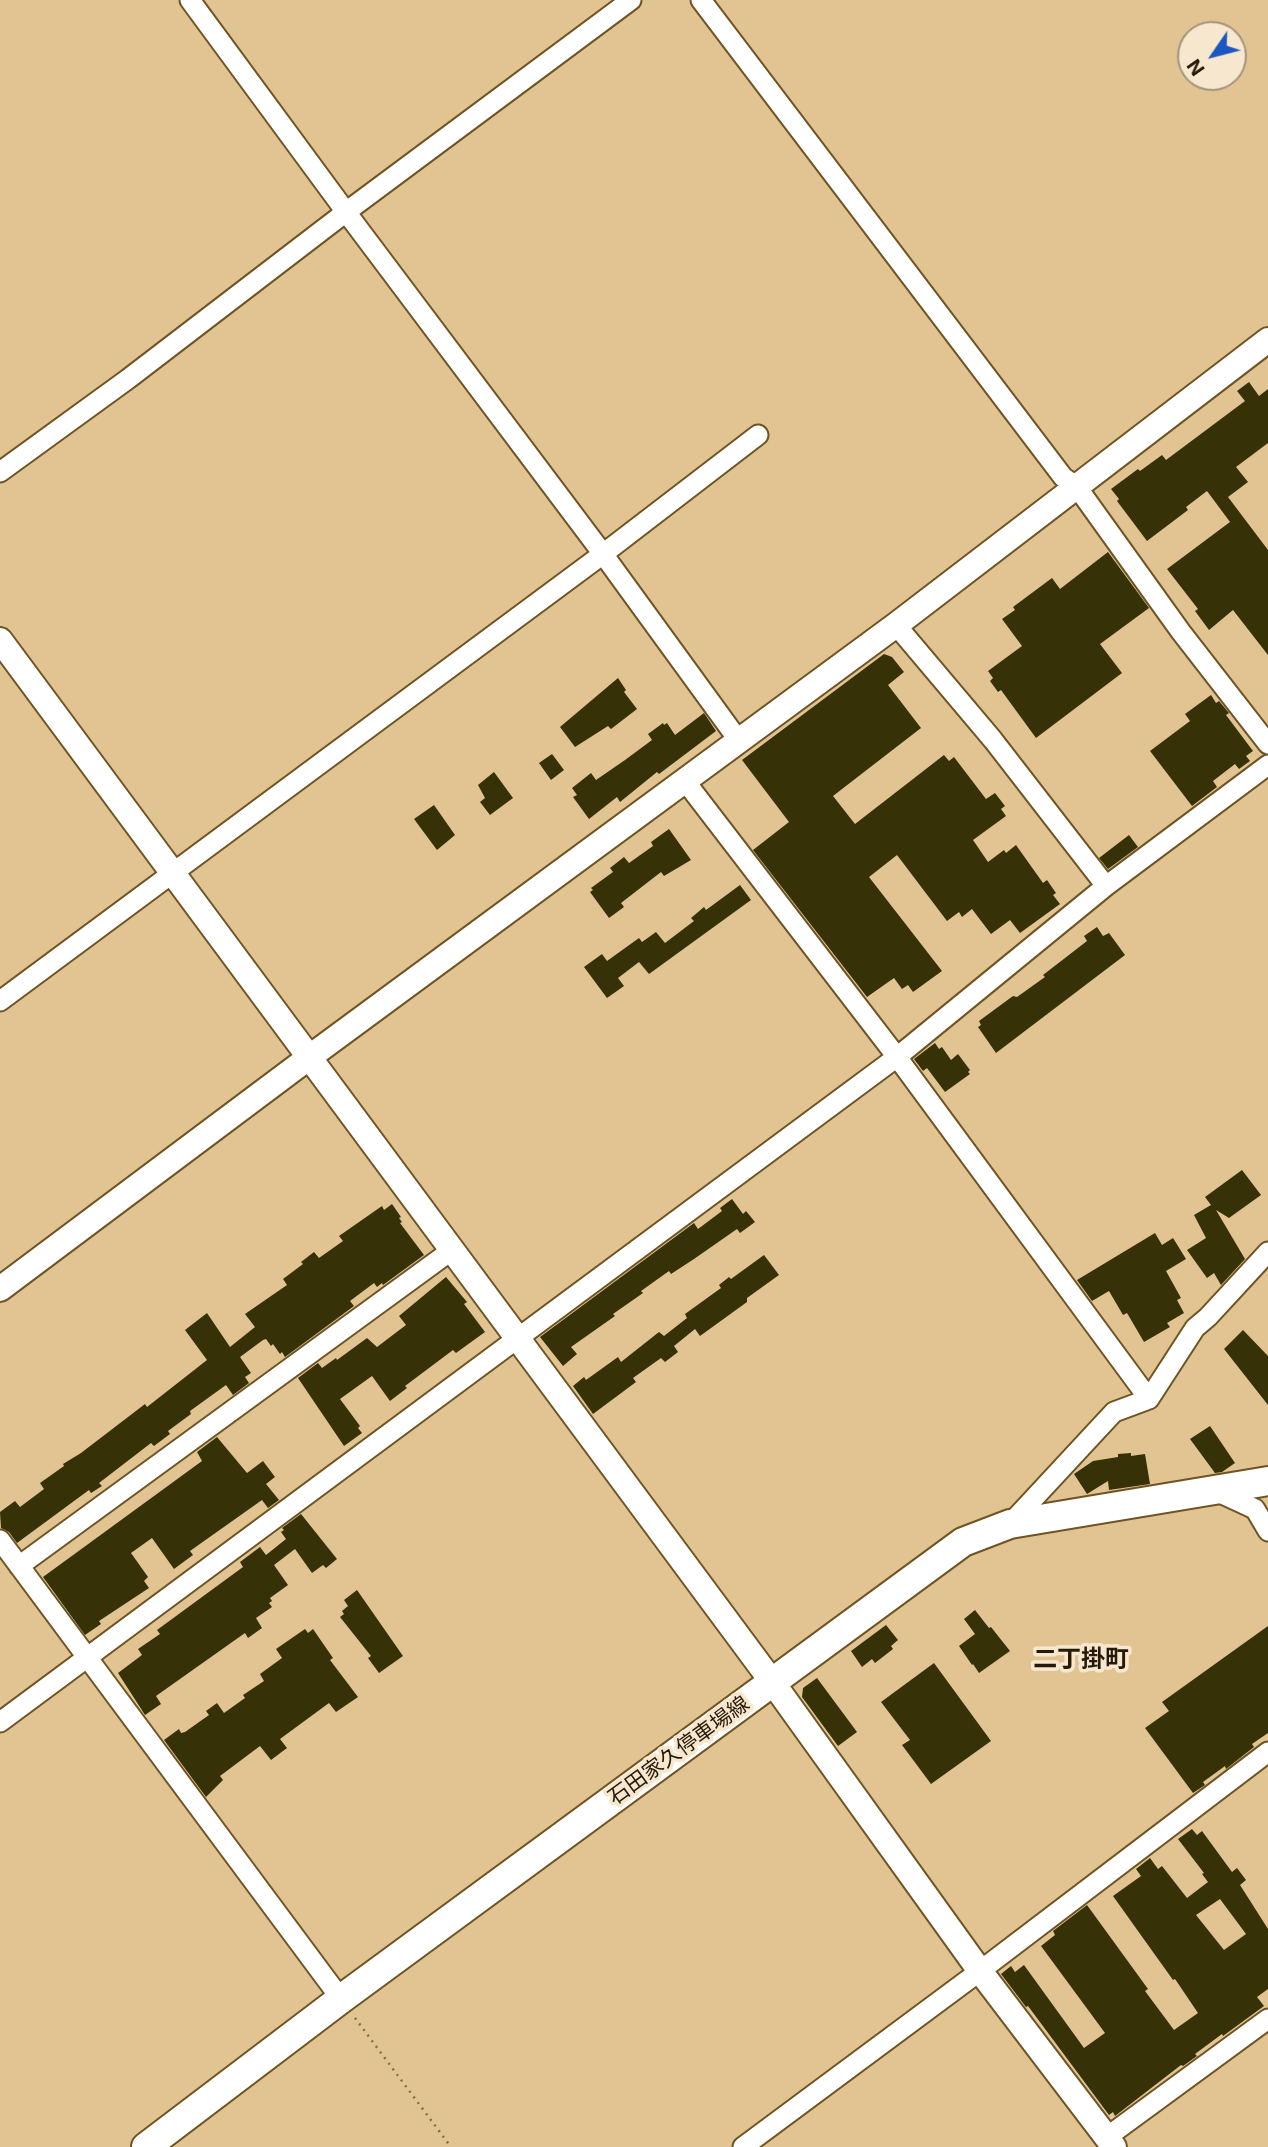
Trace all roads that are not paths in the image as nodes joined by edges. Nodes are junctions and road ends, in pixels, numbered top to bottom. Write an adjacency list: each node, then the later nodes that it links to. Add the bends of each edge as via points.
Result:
1 (190, 0): 4 (street)
2 (632, 0): 4 (street)
3 (701, 0): 8 (street, via 1063,477)
4 (346, 212): 7 (street); 9 (street)
5 (1268, 340): 8 (street)
6 (758, 435): 9 (street)
7 (0, 472)
8 (1077, 487): 10 (street); 13 (street)
9 (603, 554): 12 (street); 16 (street)
10 (896, 625): 12 (street); 17 (street)
11 (0, 640): 16 (street)
12 (739, 741): 15 (street)
13 (1268, 744)
14 (1268, 765): 17 (street)
15 (685, 781): 19 (street); 20 (street)
16 (173, 873): 18 (street); 19 (street)
17 (1106, 886): 20 (street)
18 (0, 1001)
19 (311, 1056): 21 (street); 23 (street)
20 (897, 1057): 24 (street); 25 (street)
21 (452, 1250): 24 (street); 31 (street)
22 (1268, 1252): 25 (street, via 1195,1328)
23 (0, 1289)
24 (517, 1338): 32 (street); 33 (street)
25 (1149, 1399): 28 (street, via 1114,1412)
26 (1268, 1481): 27 (main road, 石田家久停車場線)
27 (1216, 1491): 28 (main road, 石田家久停車場線); 29 (street, via 1255,1509)
28 (1010, 1524): 33 (main road, 石田家久停車場線, via 963,1542)
29 (1268, 1531)
30 (0, 1540): 31 (street)
31 (19, 1566): 32 (street)
32 (87, 1657): 34 (street); 37 (street)
33 (773, 1683): 36 (street); 37 (main road, 石田家久停車場線)
34 (0, 1722)
35 (1268, 1752): 36 (street)
36 (981, 1971): 39 (street); 41 (street)
37 (341, 1999): 40 (main road, 石田家久停車場線)
38 (1268, 2019): 39 (street)
39 (1110, 2142)
40 (146, 2147)
41 (743, 2147)

